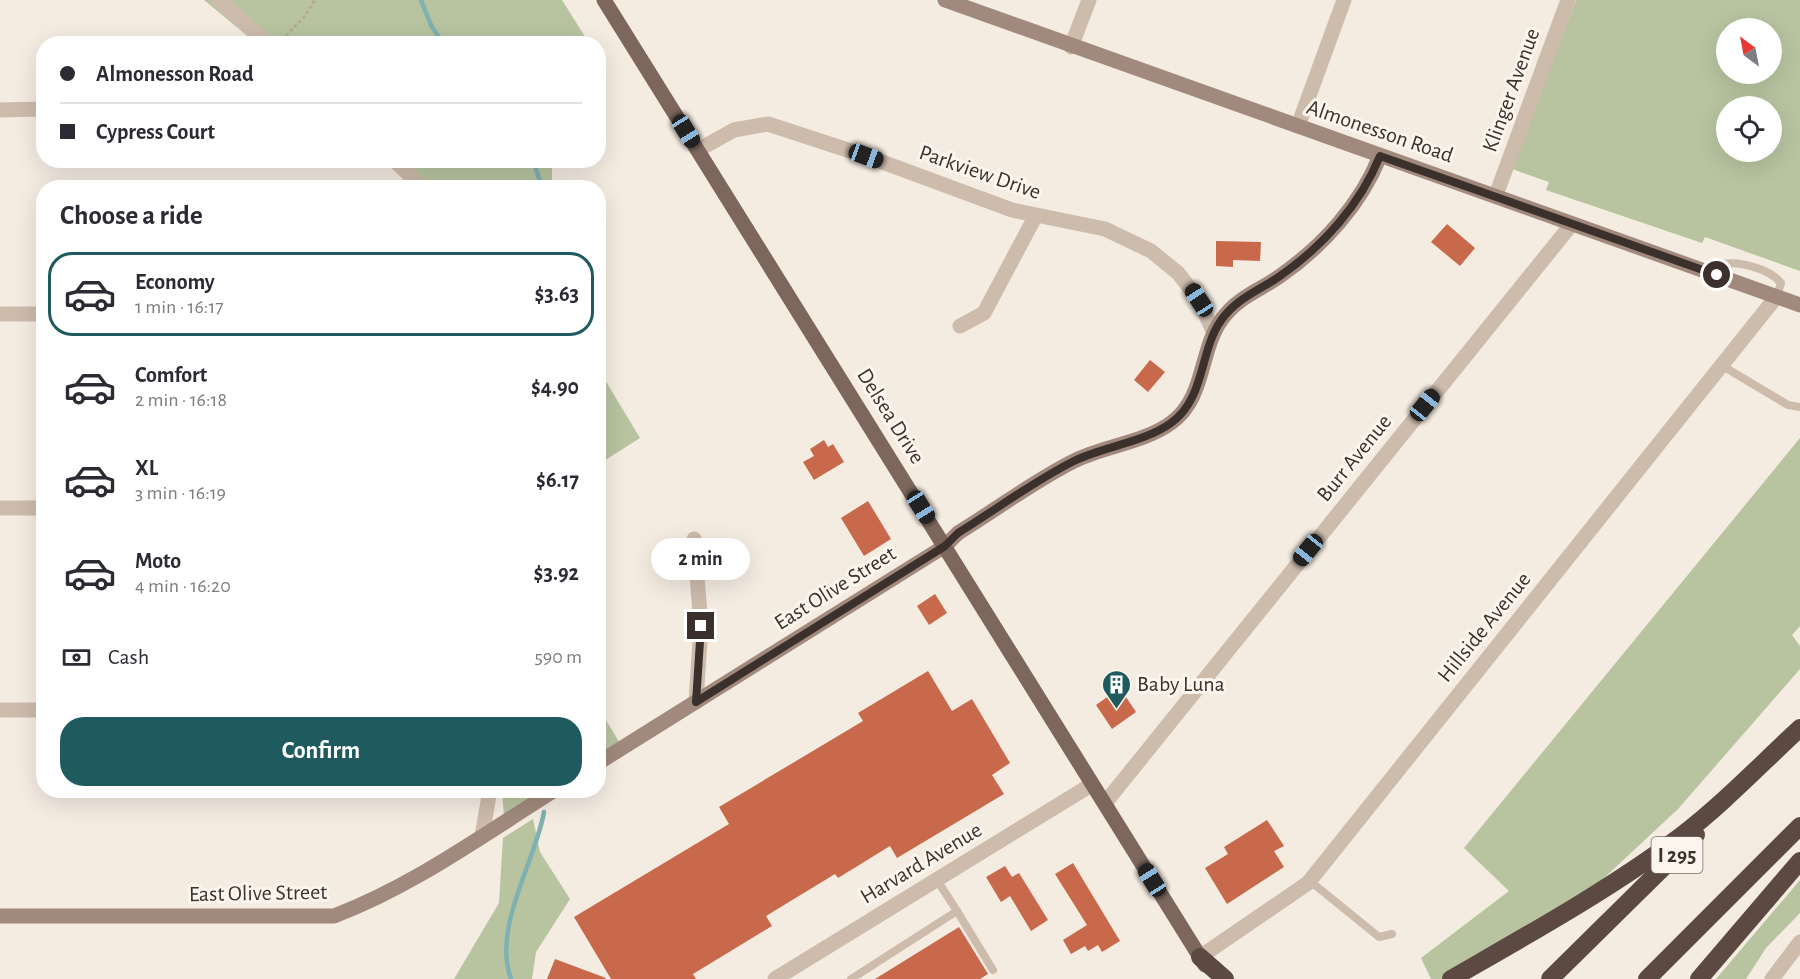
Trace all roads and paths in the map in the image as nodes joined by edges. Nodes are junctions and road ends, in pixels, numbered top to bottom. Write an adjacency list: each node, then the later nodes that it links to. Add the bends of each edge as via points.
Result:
1 (219, 0): 8 (street)
2 (315, 0): 9 (path)
3 (604, 0): 14 (main road, Delsea Drive)
4 (945, 0): 10 (street, Almonesson Road)
5 (1089, 0): 10 (street)
6 (1344, 0): 13 (street)
7 (1568, 0): 18 (street, Klinger Avenue)
8 (259, 36)
9 (286, 36)
10 (1071, 47): 13 (street, Almonesson Road)
11 (36, 109): 12 (street)
12 (0, 110)
13 (1298, 126): 15 (street, Almonesson Road)
14 (698, 150): 19 (street, Parkview Drive, via 734,130 768,124); 32 (main road, Delsea Drive)
15 (1380, 156): 18 (street, Almonesson Road); 26 (street, East Olive Street, via 1363,192 1330,232 1278,278 1234,304)
16 (402, 168): 17 (street)
17 (415, 180)
18 (1496, 195): 20 (street, Almonesson Road)
19 (1035, 217): 25 (street, via 984,313); 26 (street, Parkview Drive, via 1105,229 1151,251 1190,285)
20 (1571, 225): 21 (street, Almonesson Road); 41 (street, Burr Avenue)
21 (1777, 296): 22 (street, Almonesson Road); 27 (street, Hillside Avenue)
22 (1800, 305)
23 (0, 314): 24 (street)
24 (36, 314)
25 (960, 326)
26 (1213, 332): 32 (street, East Olive Street, via 1201,379 1172,422 1060,468 958,533)
27 (1721, 365): 28 (lane, via 1788,405); 46 (street, Hillside Avenue)
28 (1800, 408)
29 (0, 508): 30 (street)
30 (36, 508)
31 (694, 539): 33 (street, via 701,626)
32 (945, 546): 33 (street, East Olive Street); 38 (main road, Delsea Drive)
33 (696, 702): 37 (street, East Olive Street)
34 (0, 710): 35 (street)
35 (36, 710)
36 (1800, 729): 57 (highway, via 1667,846 1584,901); 58 (highway, I 295)
37 (606, 758)
38 (1091, 785): 41 (main road, Delsea Drive); 45 (street, Harvard Avenue)
39 (489, 798): 43 (street)
40 (542, 798): 43 (street, East Olive Street)
41 (1105, 803): 51 (main road, Delsea Drive)
42 (1800, 826): 59 (highway)
43 (482, 836): 48 (street, East Olive Street, via 381,897 334,916)
44 (1800, 861): 60 (highway)
45 (937, 879): 47 (lane); 53 (street, Harvard Avenue)
46 (1310, 880): 49 (lane, via 1379,937); 51 (street, Hillside Avenue)
47 (957, 911): 52 (lane); 54 (lane)
48 (0, 916)
49 (1392, 934)
50 (1800, 942): 61 (street)
51 (1200, 957): 55 (main road, Delsea Drive); 56 (highway)
52 (993, 970)
53 (776, 979)
54 (850, 979)
55 (1214, 979)
56 (1225, 979)
57 (1451, 979)
58 (1551, 979)
59 (1647, 979)
60 (1699, 979)
61 (1772, 979)

